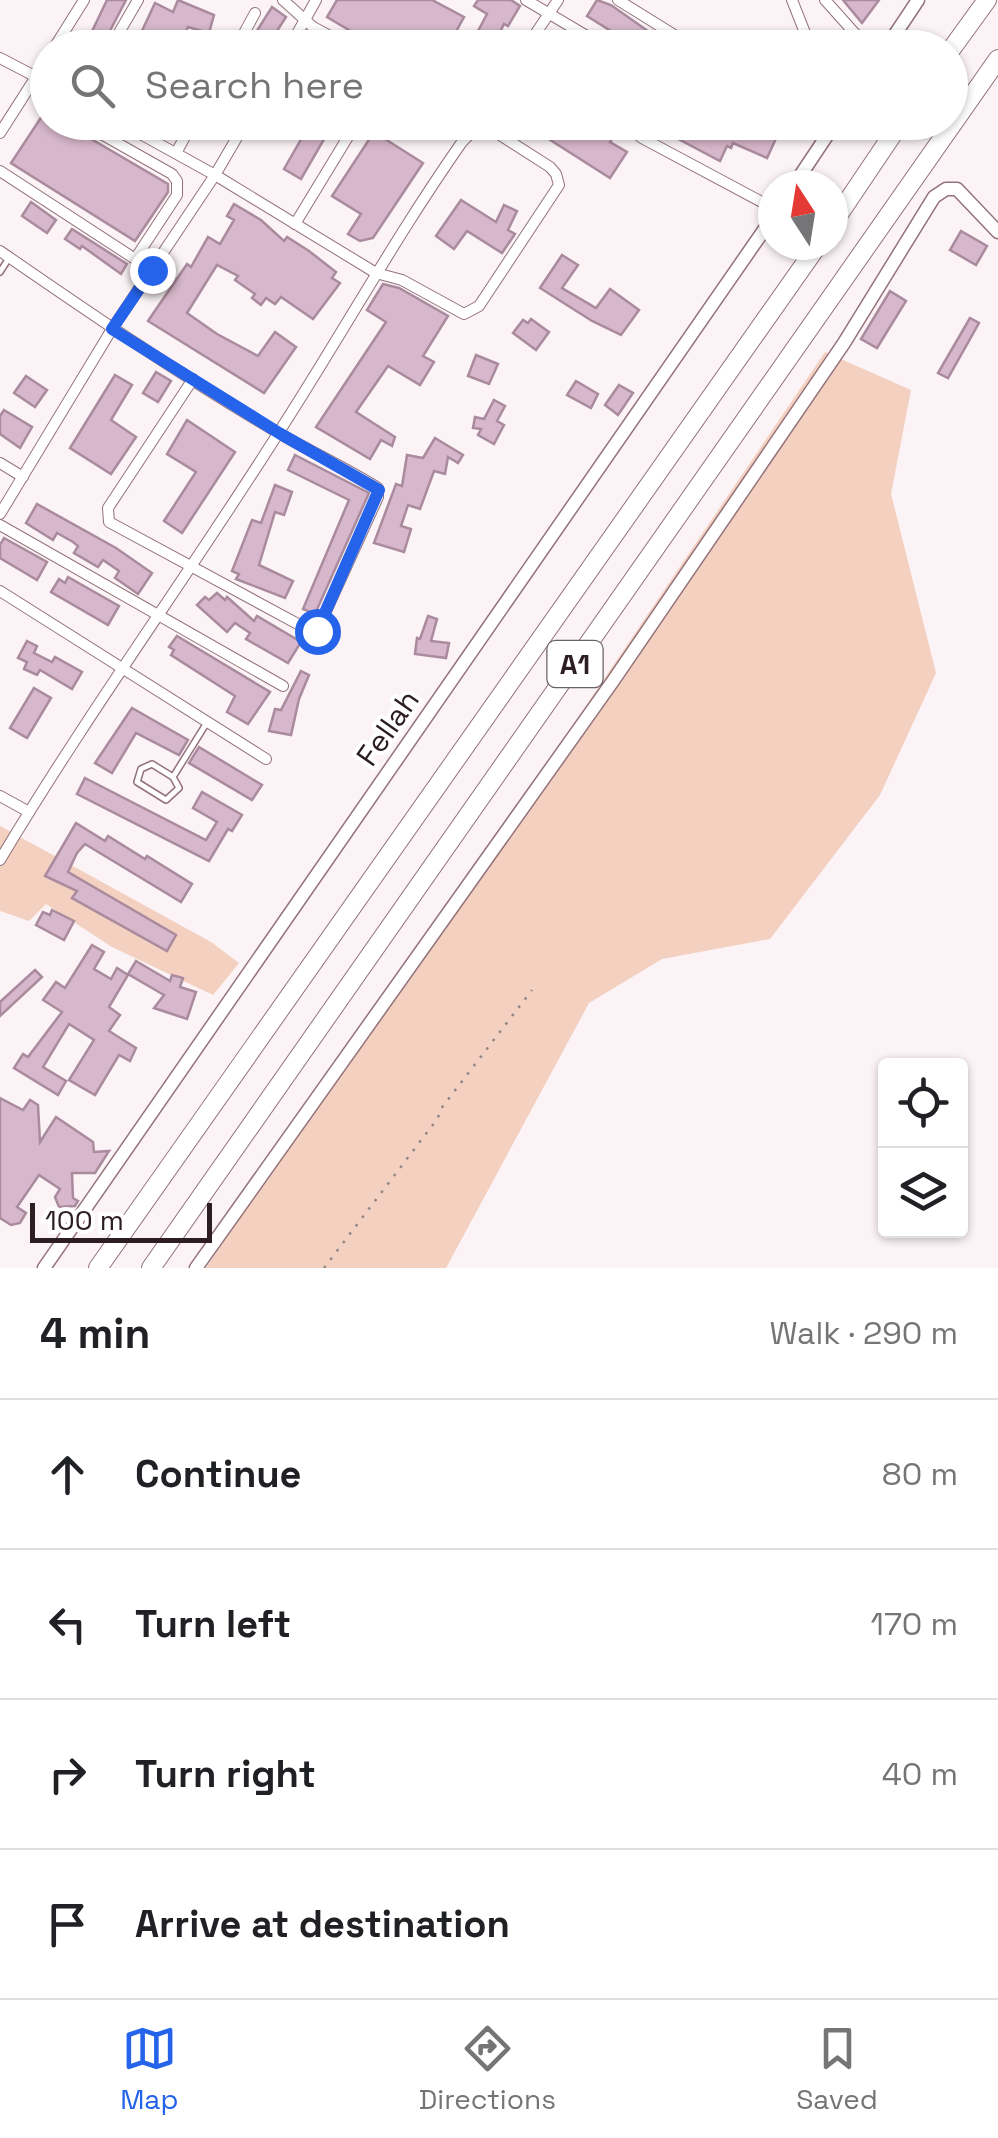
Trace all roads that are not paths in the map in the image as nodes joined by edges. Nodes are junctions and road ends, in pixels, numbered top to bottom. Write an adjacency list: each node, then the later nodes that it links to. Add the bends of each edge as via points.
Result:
1 (84, 0): 15 (street)
2 (138, 0): 16 (street)
3 (283, 0): 14 (street)
4 (316, 0): 14 (street)
5 (526, 0): 12 (street)
6 (558, 0): 12 (street)
7 (618, 0): 22 (street)
8 (792, 0): 23 (street)
9 (826, 0): 24 (street)
10 (918, 0): 25 (street)
11 (986, 0): 26 (highway)
12 (550, 12): 20 (street); 21 (street)
13 (255, 13): 17 (street)
14 (306, 19): 18 (street); 19 (street)
15 (65, 30)
16 (120, 30)
17 (246, 30)
18 (300, 30)
19 (319, 30)
20 (538, 30)
21 (578, 30)
22 (666, 30)
23 (804, 30)
24 (852, 30)
25 (898, 30)
26 (965, 30)
27 (0, 58): 29 (street)
28 (998, 59): 31 (highway, A1)
29 (30, 74)
30 (30, 86): 32 (street)
31 (968, 102)
32 (0, 133)
33 (112, 140): 54 (street, via 178,181 178,195)
34 (152, 140): 44 (street)
35 (183, 140): 44 (street)
36 (236, 140): 47 (street)
37 (346, 140): 50 (street)
38 (465, 140): 58 (street)
39 (510, 140): 58 (street, via 556,174 559,185 479,306 464,314)
40 (646, 140): 48 (street)
41 (824, 140): 45 (street)
42 (890, 140): 49 (highway)
43 (941, 140): 79 (highway, A1)
44 (176, 153): 47 (street)
45 (804, 170)
46 (0, 172): 54 (street)
47 (216, 175): 50 (street); 56 (street)
48 (758, 200)
49 (848, 201)
50 (295, 224): 58 (street)
51 (998, 232): 80 (street, via 957,189 934,197 844,343 612,681)
52 (758, 238): 77 (street, Fellah)
53 (5, 254): 57 (lane); 59 (street)
54 (135, 259): 56 (street)
55 (807, 260): 78 (highway, A1)
56 (152, 270): 59 (street)
57 (0, 272)
58 (376, 273): 61 (street)
59 (112, 329): 60 (street); 63 (street)
60 (193, 379): 61 (street); 66 (street, via 107,513 112,525)
61 (279, 433): 66 (street); 66 (street, via 379,490 321,627 307,629)
62 (0, 463): 63 (street)
63 (23, 477): 64 (street)
64 (0, 514)
65 (0, 525): 68 (street)
66 (188, 567): 68 (street)
67 (0, 592): 69 (street)
68 (158, 616): 69 (street); 70 (street)
69 (124, 668): 71 (street); 75 (street)
70 (283, 686)
71 (207, 721): 72 (street); 73 (lane)
72 (266, 759)
73 (173, 778): 73 (lane, via 152,764 141,769 137,782 166,800 179,788)
74 (0, 796): 75 (street)
75 (28, 812): 76 (street)
76 (0, 860)
77 (44, 1268)
78 (98, 1268)
79 (151, 1268)
80 (196, 1268)

